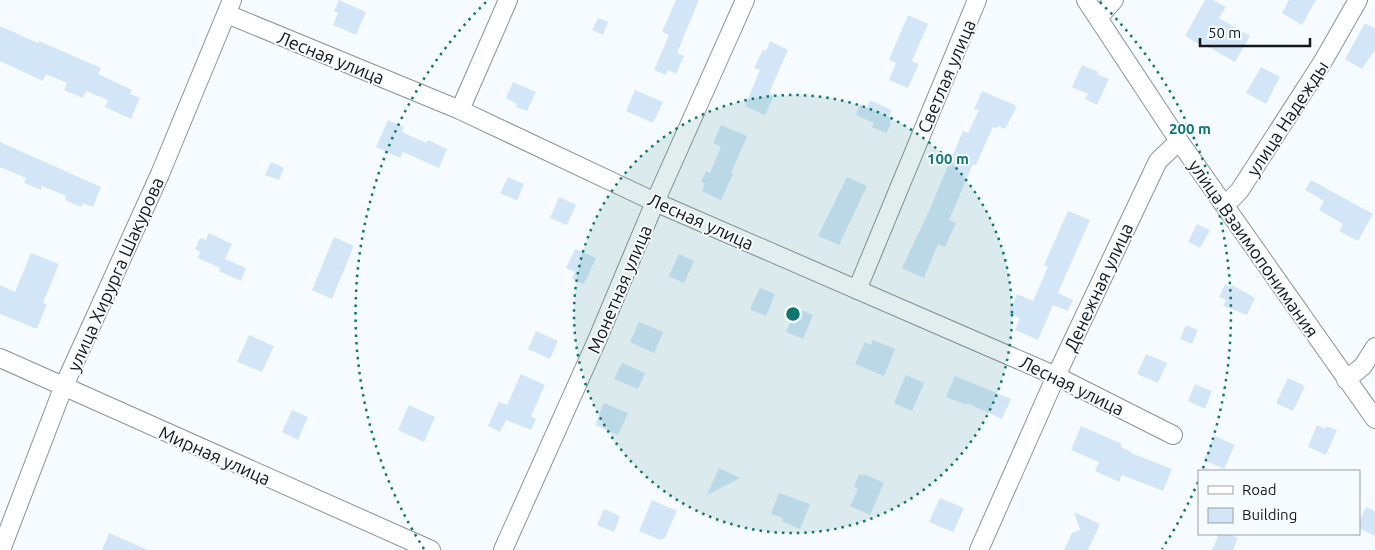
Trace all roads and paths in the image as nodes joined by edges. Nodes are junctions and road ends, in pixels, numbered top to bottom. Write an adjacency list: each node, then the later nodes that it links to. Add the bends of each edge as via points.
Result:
1 (508, 0): 9 (street)
2 (745, 0): 11 (street, Монетная улица)
3 (977, 0): 13 (street, Светлая улица)
4 (1086, 0): 8 (street, улица Взаимопонимания)
5 (1114, 0): 8 (street)
6 (1358, 0): 12 (street, улица Надежды, via 1322,63 1240,190)
7 (229, 7): 9 (street, Лесная улица); 18 (street, улица Хирурга Шакурова, via 160,174)
8 (1099, 17): 10 (street, улица Взаимопонимания)
9 (460, 110): 11 (street, Лесная улица)
10 (1179, 141): 12 (street, улица Взаимопонимания); 16 (street, Денежная улица, via 1158,161)
11 (655, 202): 13 (street, Лесная улица); 23 (street, Монетная улица)
12 (1225, 206): 17 (street, улица Взаимопонимания)
13 (857, 290): 16 (street, Лесная улица)
14 (1375, 347): 17 (street, via 1363,366)
15 (0, 358): 18 (street, Мирная улица)
16 (1056, 376): 20 (street, Лесная улица); 24 (street, Денежная улица)
17 (1346, 380): 19 (street, улица Взаимопонимания)
18 (64, 388): 21 (street, улица Хирурга Шакурова); 22 (street, Мирная улица)
19 (1375, 419)
20 (1173, 435)
21 (1, 550)
22 (431, 550)
23 (503, 550)
24 (979, 550)

